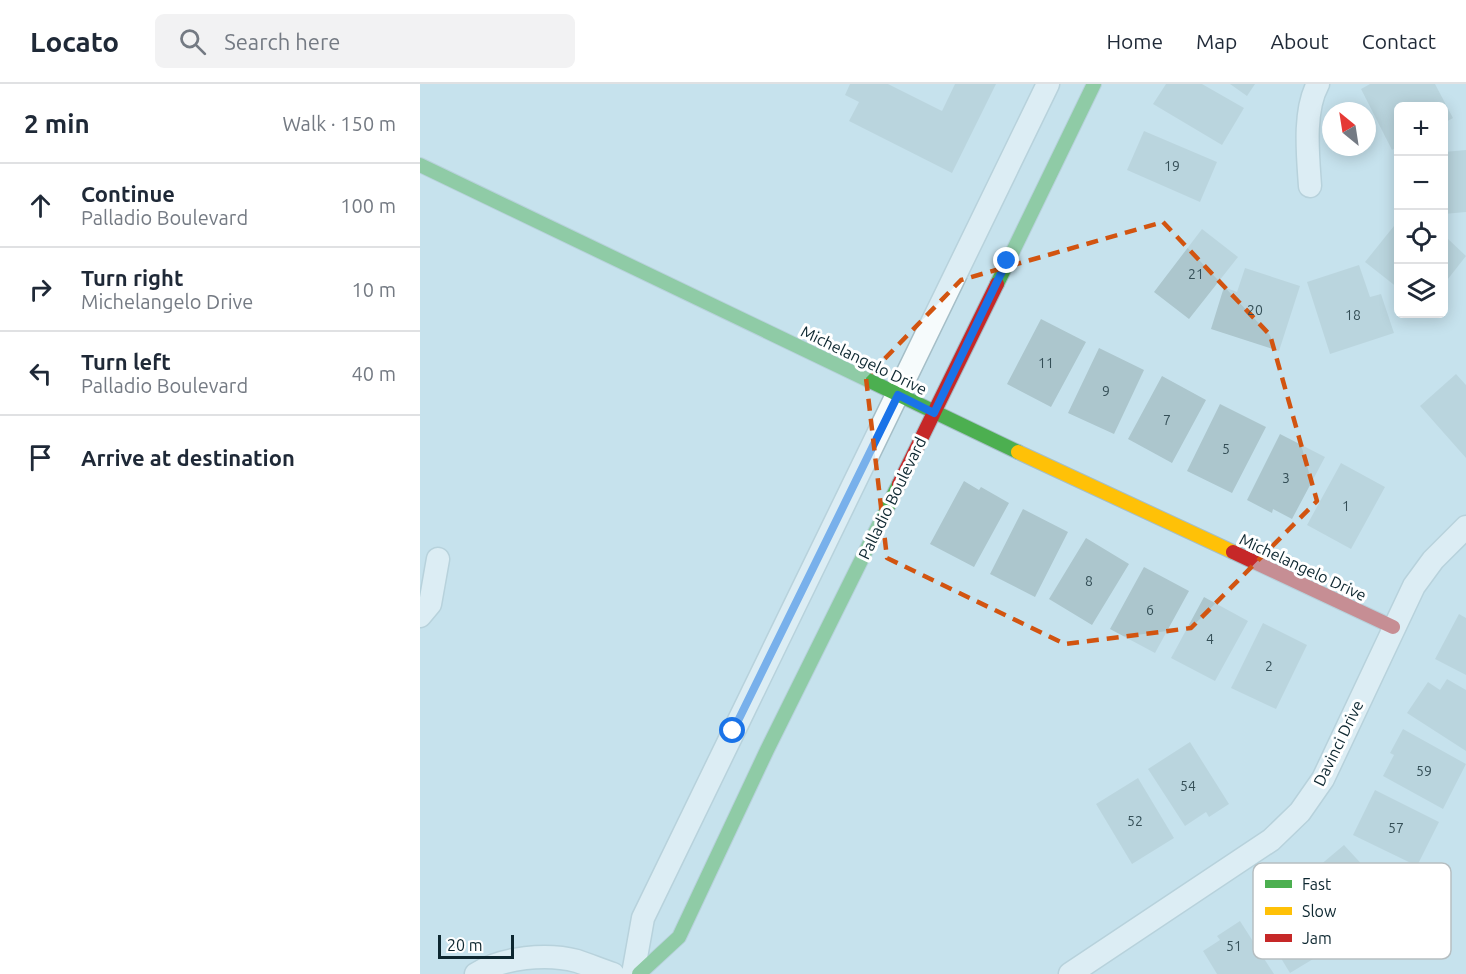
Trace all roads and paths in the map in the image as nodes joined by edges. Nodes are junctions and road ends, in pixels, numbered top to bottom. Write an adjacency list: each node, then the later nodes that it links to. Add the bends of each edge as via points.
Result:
1 (1048, 84): 6 (street)
2 (1094, 84): 7 (street, Palladio Boulevard)
3 (1318, 84): 5 (street, via 1306,137)
4 (420, 165): 6 (street, Michelangelo Drive)
5 (1310, 186)
6 (898, 395): 7 (street, Michelangelo Drive); 12 (street)
7 (934, 413): 11 (street, Michelangelo Drive); 13 (street, Palladio Boulevard)
8 (1466, 527): 11 (street, Davinci Drive, via 1432,560)
9 (438, 559): 10 (street, via 430,604)
10 (420, 616)
11 (1393, 627): 18 (street, Davinci Drive, via 1323,779 1300,812 1271,840)
12 (733, 731): 13 (street); 16 (street, via 643,918)
13 (767, 750): 17 (street, Palladio Boulevard, via 679,937)
14 (476, 974): 15 (street, via 508,961 545,958 575,961)
15 (613, 974)
16 (633, 974)
17 (639, 974)
18 (1070, 974)

